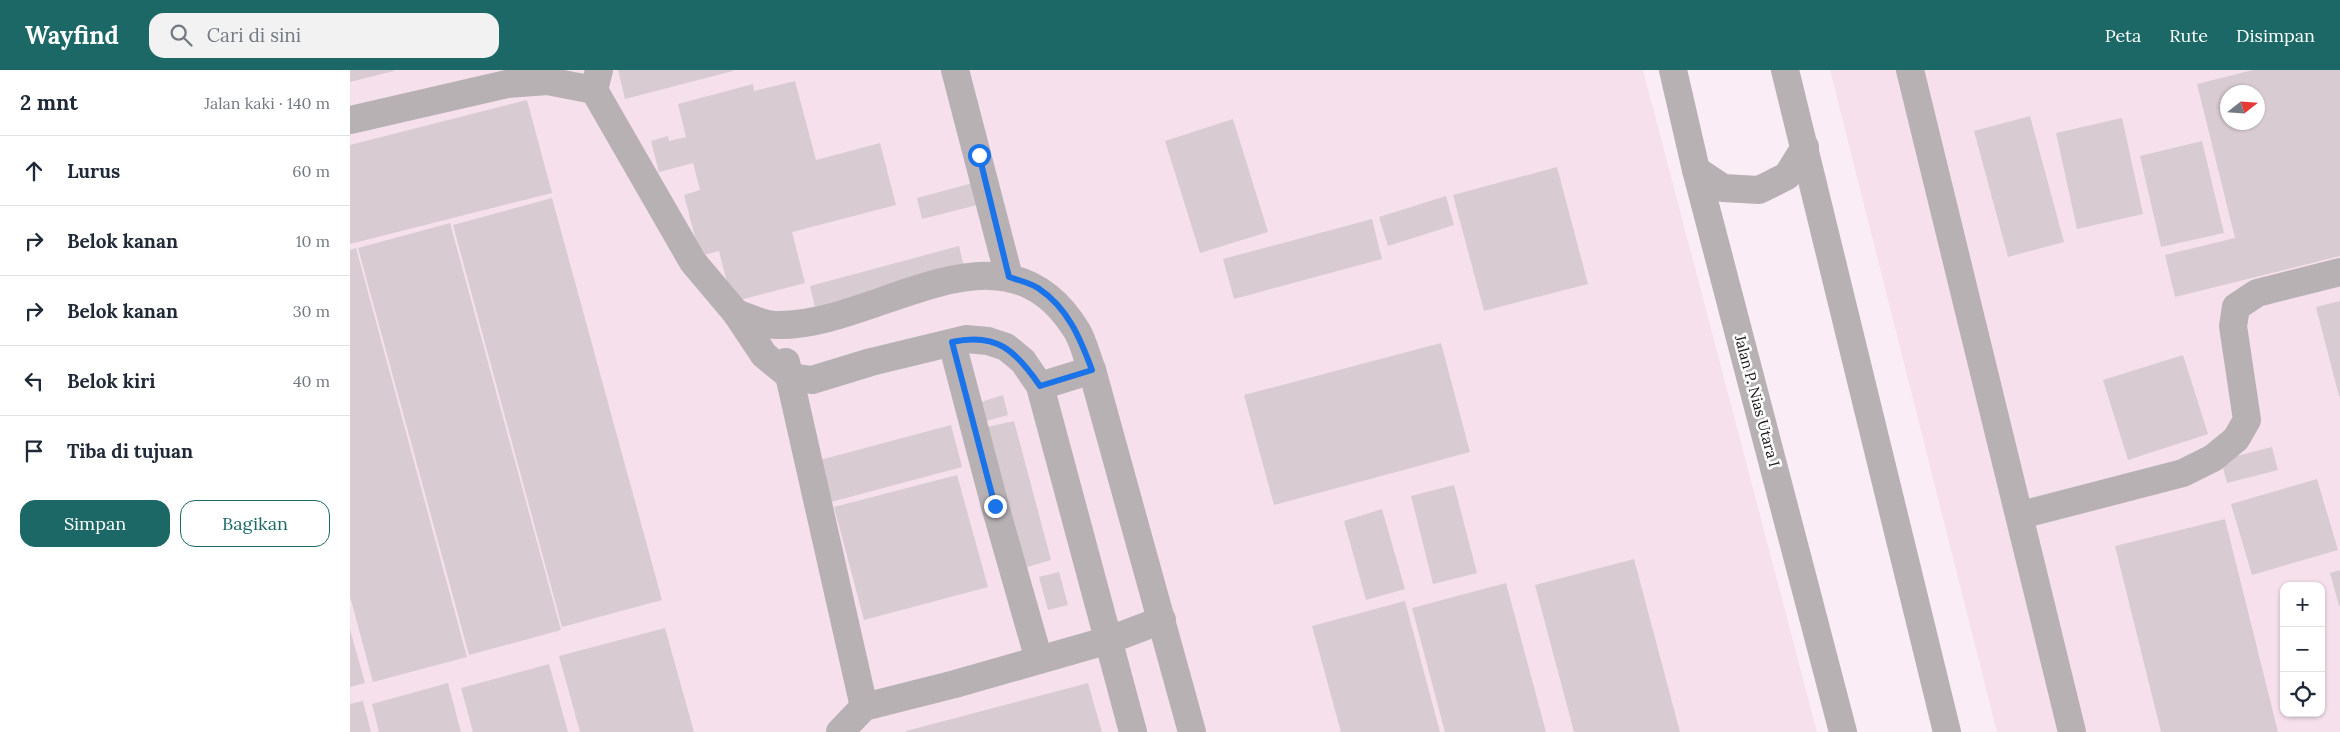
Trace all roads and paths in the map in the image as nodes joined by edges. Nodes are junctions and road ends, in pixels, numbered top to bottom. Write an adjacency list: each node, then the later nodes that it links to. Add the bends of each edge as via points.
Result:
1 (955, 70): 10 (street)
2 (1673, 70): 8 (street, Jalan P. Nias Utara I)
3 (1785, 70): 7 (street)
4 (1910, 70): 17 (street)
5 (596, 80): 6 (street, via 507,84); 11 (street, via 693,262)
6 (350, 120)
7 (1805, 147): 8 (street, via 1787,176 1759,190 1723,188); 26 (street)
8 (1696, 170): 25 (street, Jalan P. Nias Utara I)
9 (2340, 272): 17 (street, via 2257,294 2236,307 2233,326 2247,420 2236,439 2213,458 2183,473)
10 (1009, 277): 12 (street, via 974,275 837,315 799,324); 14 (street, via 1037,288 1061,308 1078,333)
11 (736, 313): 12 (street); 15 (street, via 764,355)
12 (774, 325): 15 (street)
13 (952, 342): 15 (street, via 812,380); 16 (street, via 966,339 988,341 1006,347 1023,361); 20 (street)
14 (1092, 370): 16 (street); 18 (street)
15 (791, 377): 21 (street)
16 (1040, 386): 19 (street)
17 (2021, 514): 27 (street)
18 (1162, 620): 19 (street); 24 (street)
19 (1109, 640): 20 (street); 23 (street)
20 (1039, 660): 21 (street)
21 (864, 707): 22 (street)
22 (840, 732)
23 (1133, 732)
24 (1192, 732)
25 (1843, 732)
26 (1947, 732)
27 (2072, 732)

